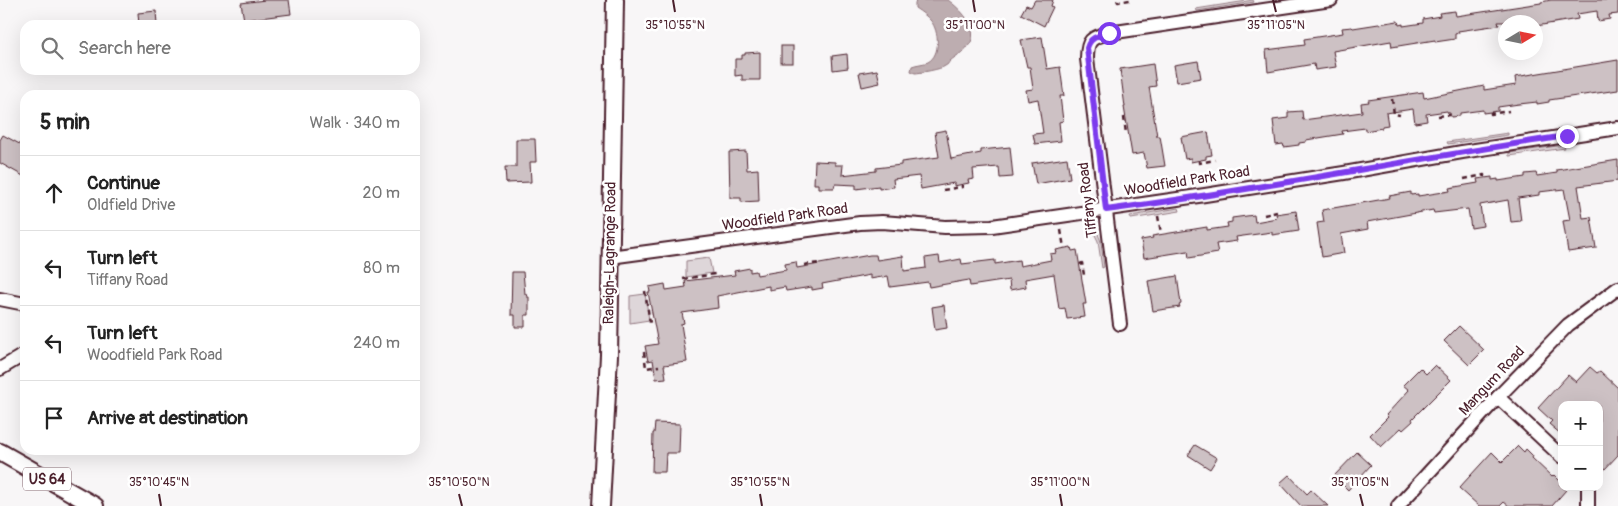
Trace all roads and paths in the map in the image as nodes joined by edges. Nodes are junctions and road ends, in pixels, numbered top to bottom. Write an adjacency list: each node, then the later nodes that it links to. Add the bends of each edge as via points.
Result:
1 (615, 0): 27 (main road, Raleigh-Lagrange Road)
2 (1118, 0): 3 (path)
3 (1130, 0)
4 (1331, 0): 20 (street, Tiffany Road, via 1092,38 1088,43 1087,59)
5 (1392, 98): 8 (path, via 1394,114)
6 (1509, 111): 7 (path)
7 (1490, 112)
8 (1400, 115)
9 (1450, 115): 10 (path)
10 (1438, 116)
11 (1124, 117): 13 (path)
12 (1618, 128): 20 (street, Woodfield Park Road)
13 (1126, 134)
14 (1215, 160): 15 (path)
15 (1199, 161)
16 (1484, 177): 17 (path)
17 (1464, 179)
18 (962, 185): 19 (path)
19 (943, 190)
20 (1106, 210): 27 (street, Woodfield Park Road, via 983,228 882,222 840,225); 39 (street, Tiffany Road)
21 (1277, 212): 22 (path)
22 (1264, 215)
23 (1158, 216): 25 (path)
24 (1061, 230): 26 (path)
25 (1161, 233)
26 (1064, 248)
27 (610, 256): 49 (main road, Raleigh-Lagrange Road, via 609,355)
28 (819, 263): 30 (path)
29 (1080, 264): 32 (path)
30 (804, 265)
31 (715, 274): 33 (path)
32 (1084, 275)
33 (683, 279)
34 (1618, 288): 44 (street, Mangum Road, via 1568,325)
35 (645, 291): 38 (path)
36 (0, 299): 37 (street)
37 (20, 303)
38 (650, 323)
39 (1120, 324)
40 (644, 352): 42 (path, via 646,368)
41 (20, 357): 43 (street)
42 (659, 366)
43 (0, 369)
44 (1498, 398): 46 (street); 50 (street, Mangum Road)
45 (0, 452): 48 (main road, US 64)
46 (1558, 453)
47 (1588, 491): 51 (street)
48 (95, 506)
49 (601, 506)
50 (1398, 506)
51 (1588, 506)

